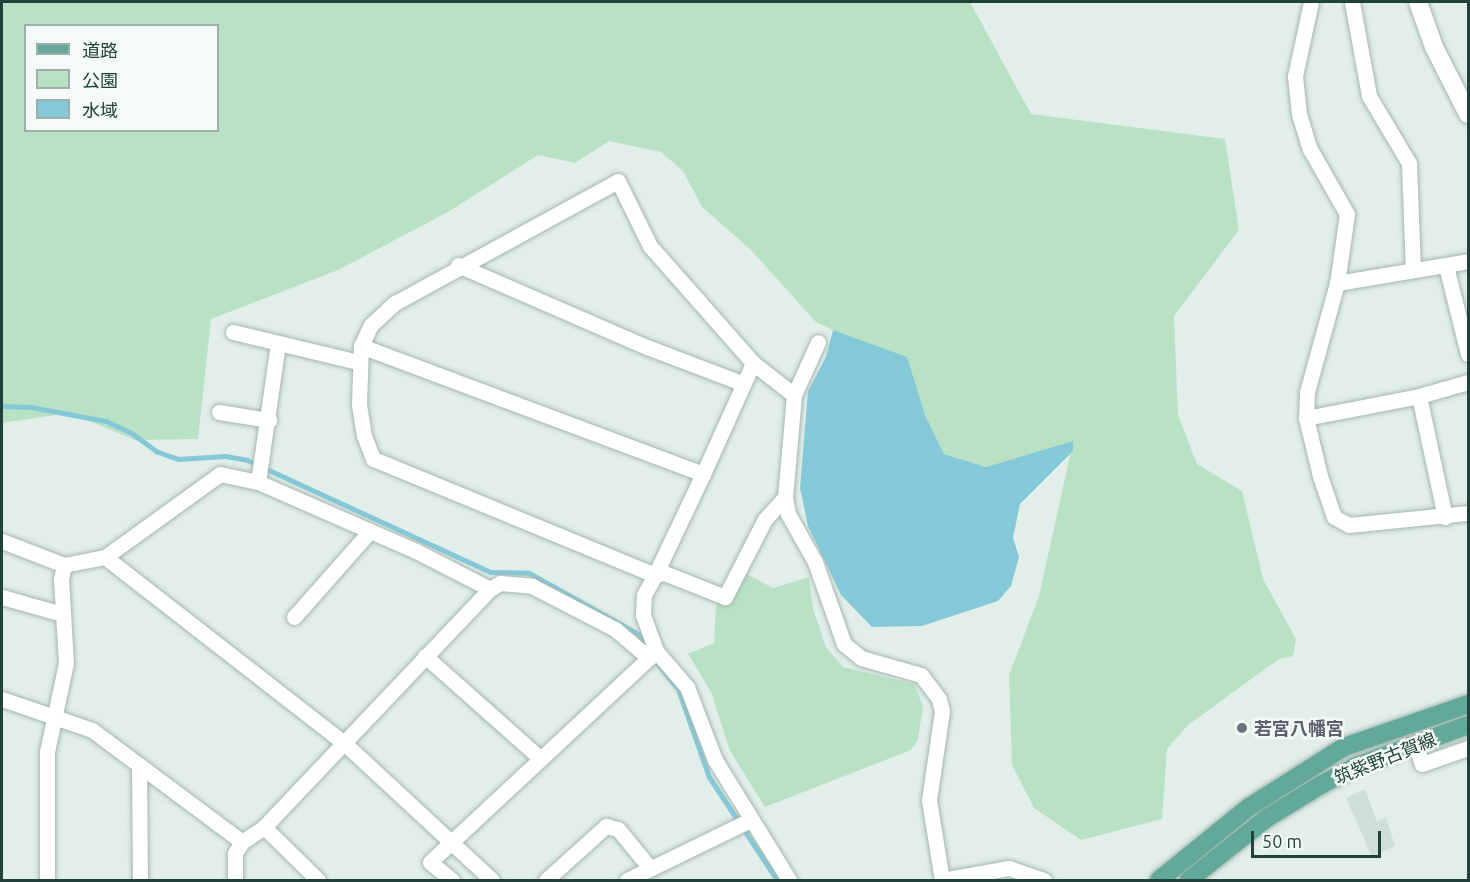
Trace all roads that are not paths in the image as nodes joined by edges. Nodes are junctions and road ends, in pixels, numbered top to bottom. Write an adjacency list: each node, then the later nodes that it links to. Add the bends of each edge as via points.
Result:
1 (1311, 2): 9 (street, via 1295,76 1299,114 1310,149 1347,214)
2 (1352, 2): 8 (street, via 1369,96 1409,163)
3 (1418, 2): 4 (street, via 1434,47)
4 (1468, 114)
5 (1468, 261): 7 (street)
6 (458, 265): 13 (street, via 394,303 371,325); 15 (street, via 618,181 650,246); 17 (street, via 647,347)
7 (1446, 266): 8 (street); 14 (street)
8 (1413, 270): 9 (street)
9 (1337, 283): 21 (street, via 1307,392)
10 (233, 332): 12 (street)
11 (818, 342): 18 (street)
12 (278, 343): 13 (street); 22 (street)
13 (360, 354): 23 (street); 32 (street, via 359,405 373,459)
14 (1468, 354)
15 (753, 363): 17 (street); 18 (street)
16 (1468, 382): 19 (street)
17 (742, 383): 23 (street)
18 (794, 395): 25 (street)
19 (1419, 396): 21 (street); 27 (street)
20 (219, 412): 22 (street)
21 (1306, 418): 27 (street, via 1334,517 1348,525)
22 (269, 420): 24 (street)
23 (703, 474): 32 (street)
24 (258, 482): 28 (street); 30 (street, via 220,474)
25 (785, 497): 32 (street, via 765,519 725,597 664,573); 62 (street, via 788,514 815,562 844,644 861,658 921,675 939,699 942,711 929,800)
26 (1468, 513): 27 (street)
27 (1445, 517)
28 (370, 531): 33 (street); 36 (street)
29 (2, 541): 31 (street)
30 (105, 557): 31 (street); 43 (street)
31 (64, 565): 35 (street)
32 (655, 574): 37 (street, via 644,595 643,615)
33 (490, 589): 37 (street, via 500,583 532,586 615,629); 38 (street)
34 (2, 597): 35 (street)
35 (62, 614): 41 (street, via 66,663)
36 (294, 617)
37 (652, 655): 46 (street); 48 (street, via 687,687 715,760)
38 (425, 656): 43 (street); 46 (street)
39 (2, 699): 41 (street)
40 (1468, 704): 64 (main road, 筑紫野古賀線, via 1344,747 1249,807)
41 (54, 716): 47 (street, via 92,730); 53 (street, via 47,752)
42 (1468, 725): 44 (main road, 筑紫野古賀線)
43 (343, 742): 49 (street); 50 (street)
44 (1415, 743): 45 (street, via 1422,764); 65 (main road, 筑紫野古賀線, via 1354,767 1319,786 1267,818)
45 (1468, 748)
46 (540, 758): 50 (street)
47 (139, 765): 51 (street); 54 (street)
48 (750, 820): 52 (street); 61 (street)
49 (264, 827): 51 (street); 56 (street)
50 (449, 841): 57 (street, via 430,862); 58 (street)
51 (242, 842): 55 (street, via 235,853)
52 (650, 868): 59 (street, via 618,829 606,826); 60 (street)
53 (47, 880)
54 (140, 880)
55 (235, 880)
56 (318, 880)
57 (452, 880)
58 (492, 880)
59 (546, 880)
60 (627, 880)
61 (789, 880)
62 (942, 880): 63 (street, via 1009,868)
63 (1044, 880)
64 (1159, 880)
65 (1189, 880)

